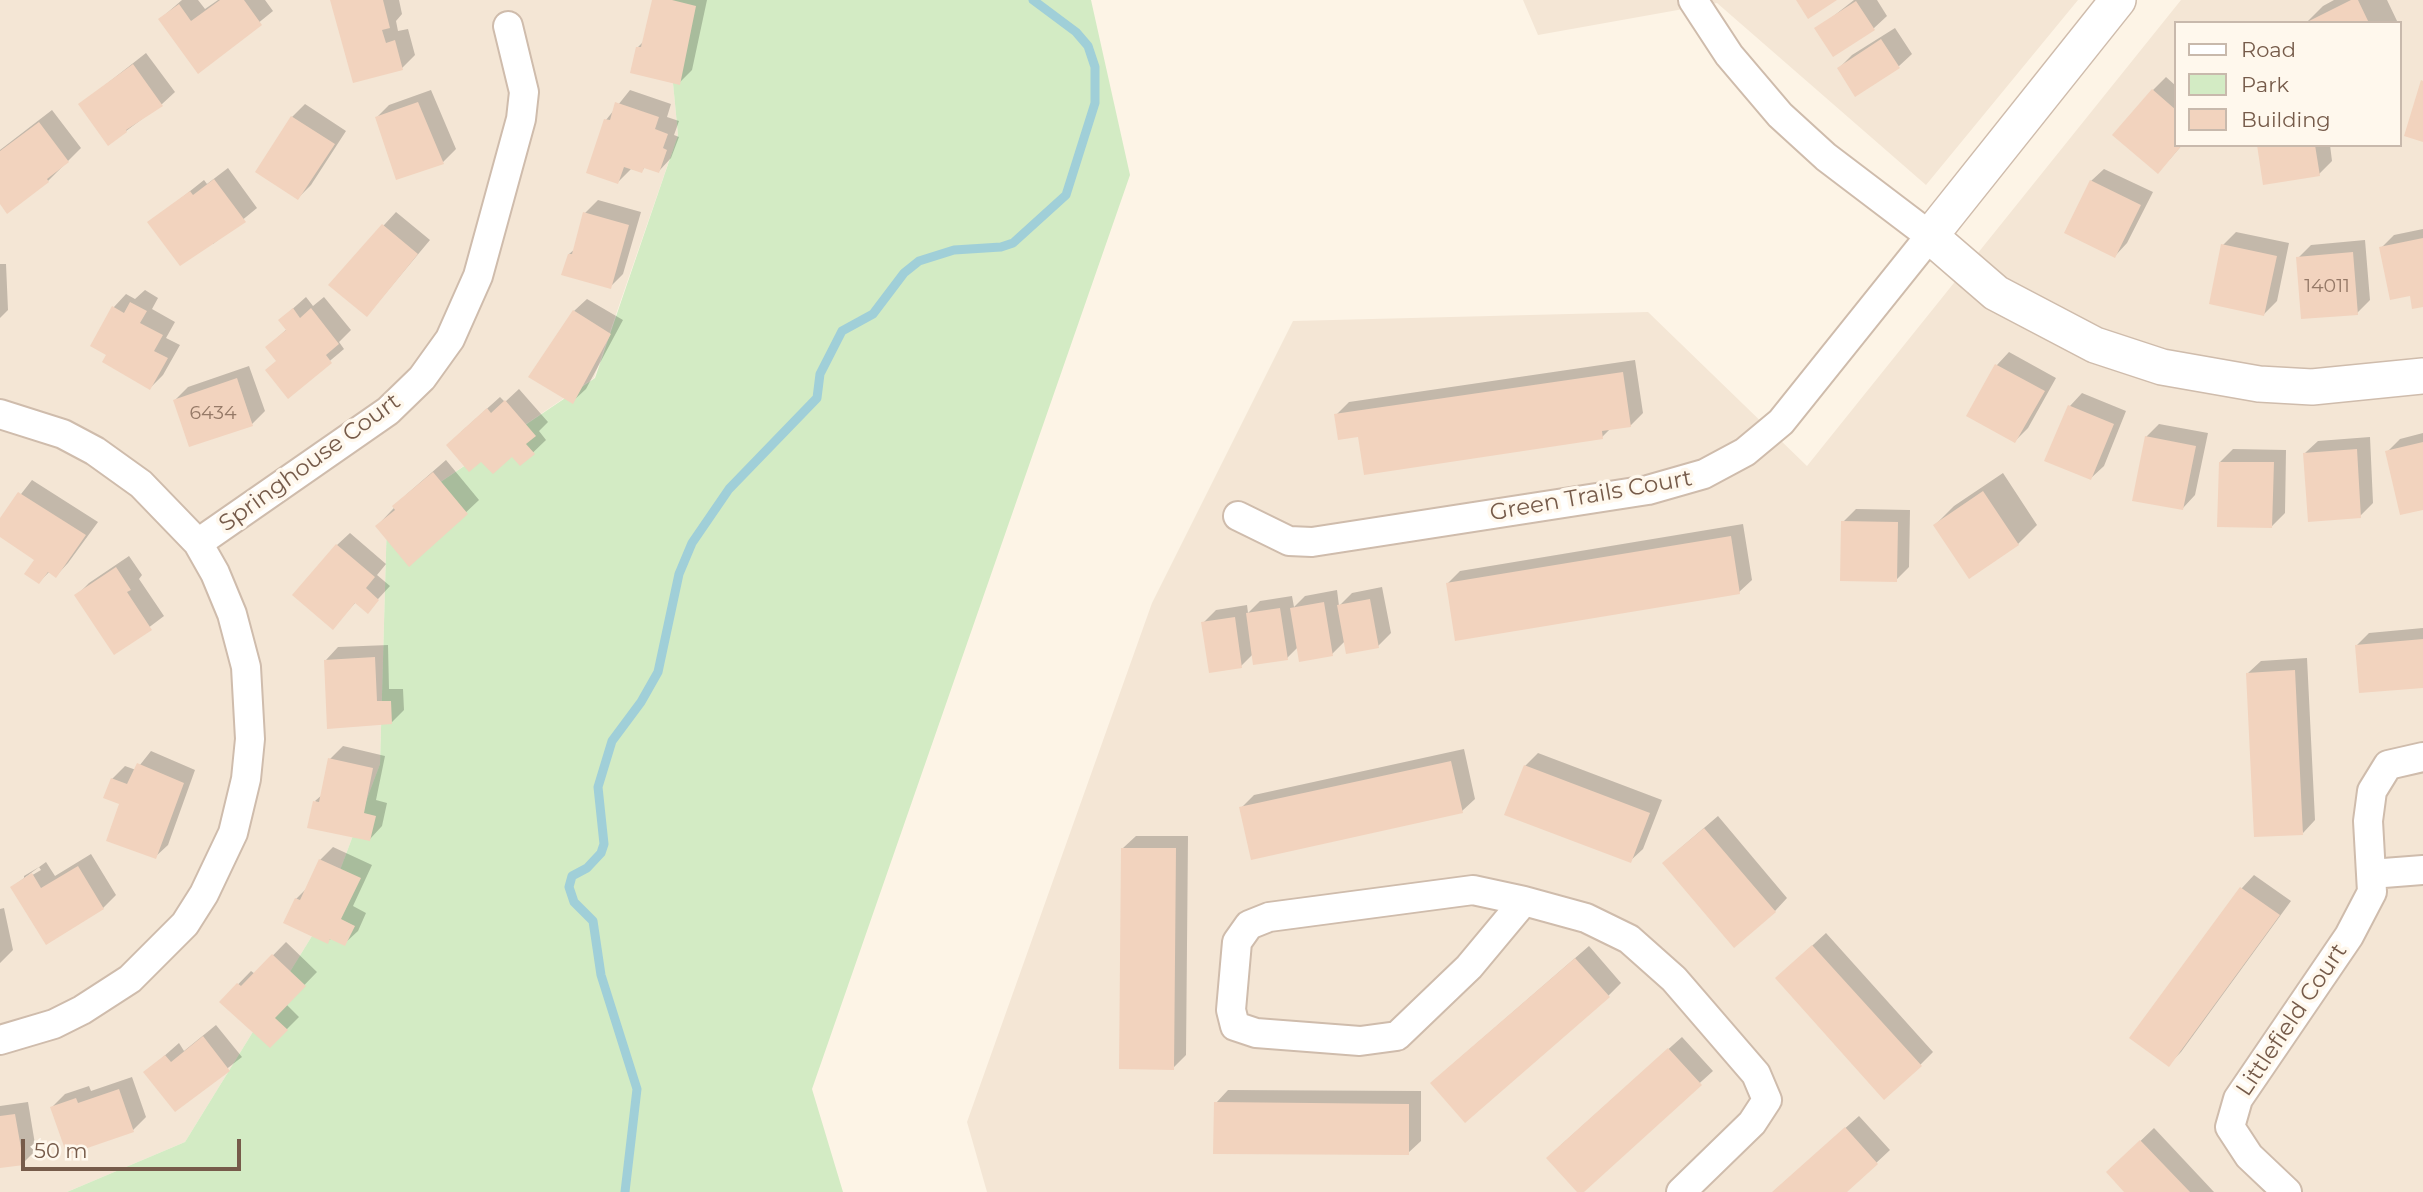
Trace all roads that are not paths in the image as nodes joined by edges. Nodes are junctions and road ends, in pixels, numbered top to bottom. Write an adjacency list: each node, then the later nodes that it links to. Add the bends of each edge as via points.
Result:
1 (1693, 0): 4 (street, via 1728,55 1780,115)
2 (2118, 0): 4 (street)
3 (508, 26): 8 (street, Springhouse Court, via 524,92 521,119 478,276 450,339 422,377 388,411)
4 (1930, 236): 5 (street, via 1996,293 2095,345 2162,367 2259,384 2312,387); 7 (street, Green Trails Court, via 1781,422 1745,452 1704,474 1648,490 1312,542 1289,541)
5 (2423, 376)
6 (0, 414): 8 (street, via 63,434 95,451 141,484)
7 (1238, 516)
8 (198, 543): 13 (street, via 232,614 249,698 246,779 224,857 184,924 130,979 54,1024)
9 (2423, 757): 11 (street, Littlefield Court, via 2388,765 2372,791 2368,821)
10 (2423, 870): 11 (street)
11 (2371, 874): 15 (street, Littlefield Court, via 2372,892 2349,936 2238,1099 2230,1127 2249,1156)
12 (1524, 901): 12 (street, via 1473,890 1269,917 1249,925 1237,942 1231,1010 1235,1026 1256,1033 1360,1041 1397,1036 1469,967); 14 (street, via 1587,918 1629,939 1693,1000 1756,1074 1767,1100 1752,1123)
13 (0, 1040)
14 (1681, 1192)
15 (2287, 1192)

